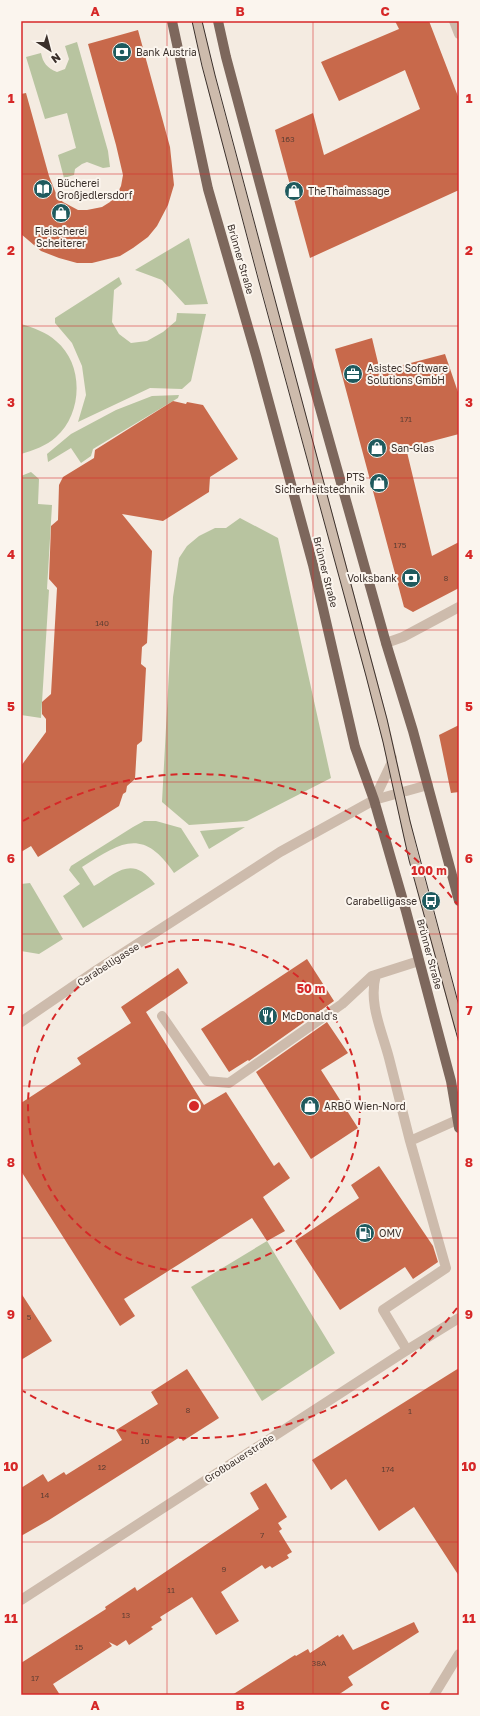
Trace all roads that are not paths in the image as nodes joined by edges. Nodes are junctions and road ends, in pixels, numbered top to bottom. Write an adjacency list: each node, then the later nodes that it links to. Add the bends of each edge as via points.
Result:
1 (172, 21): 11 (main road, Brünner Straße, via 208,190 313,565 355,747)
2 (197, 21): 8 (street)
3 (218, 21): 7 (main road, via 266,207)
4 (454, 21): 5 (street)
5 (459, 34)
6 (459, 607): 7 (street, via 403,637)
7 (386, 643): 9 (main road)
8 (392, 758): 10 (street); 11 (street)
9 (428, 785): 10 (street, Carabelligasse); 12 (main road)
10 (399, 794): 11 (street, Carabelligasse); 17 (street)
11 (374, 800): 13 (main road, Brünner Straße); 16 (street, Carabelligasse, via 280,852)
12 (459, 902)
13 (419, 960): 14 (street); 18 (main road, Brünner Straße, via 451,1081)
14 (374, 975): 15 (street, via 342,1004 229,1083 207,1081); 19 (street, via 375,1011)
15 (162, 1016)
16 (21, 1022)
17 (459, 1027)
18 (458, 1124): 19 (street)
19 (410, 1141): 21 (street, via 446,1268 383,1310)
20 (459, 1318): 21 (street, Großbauerstraße)
21 (407, 1350): 22 (street, Großbauerstraße)
22 (21, 1600)
23 (459, 1654): 24 (street)
24 (434, 1695)

